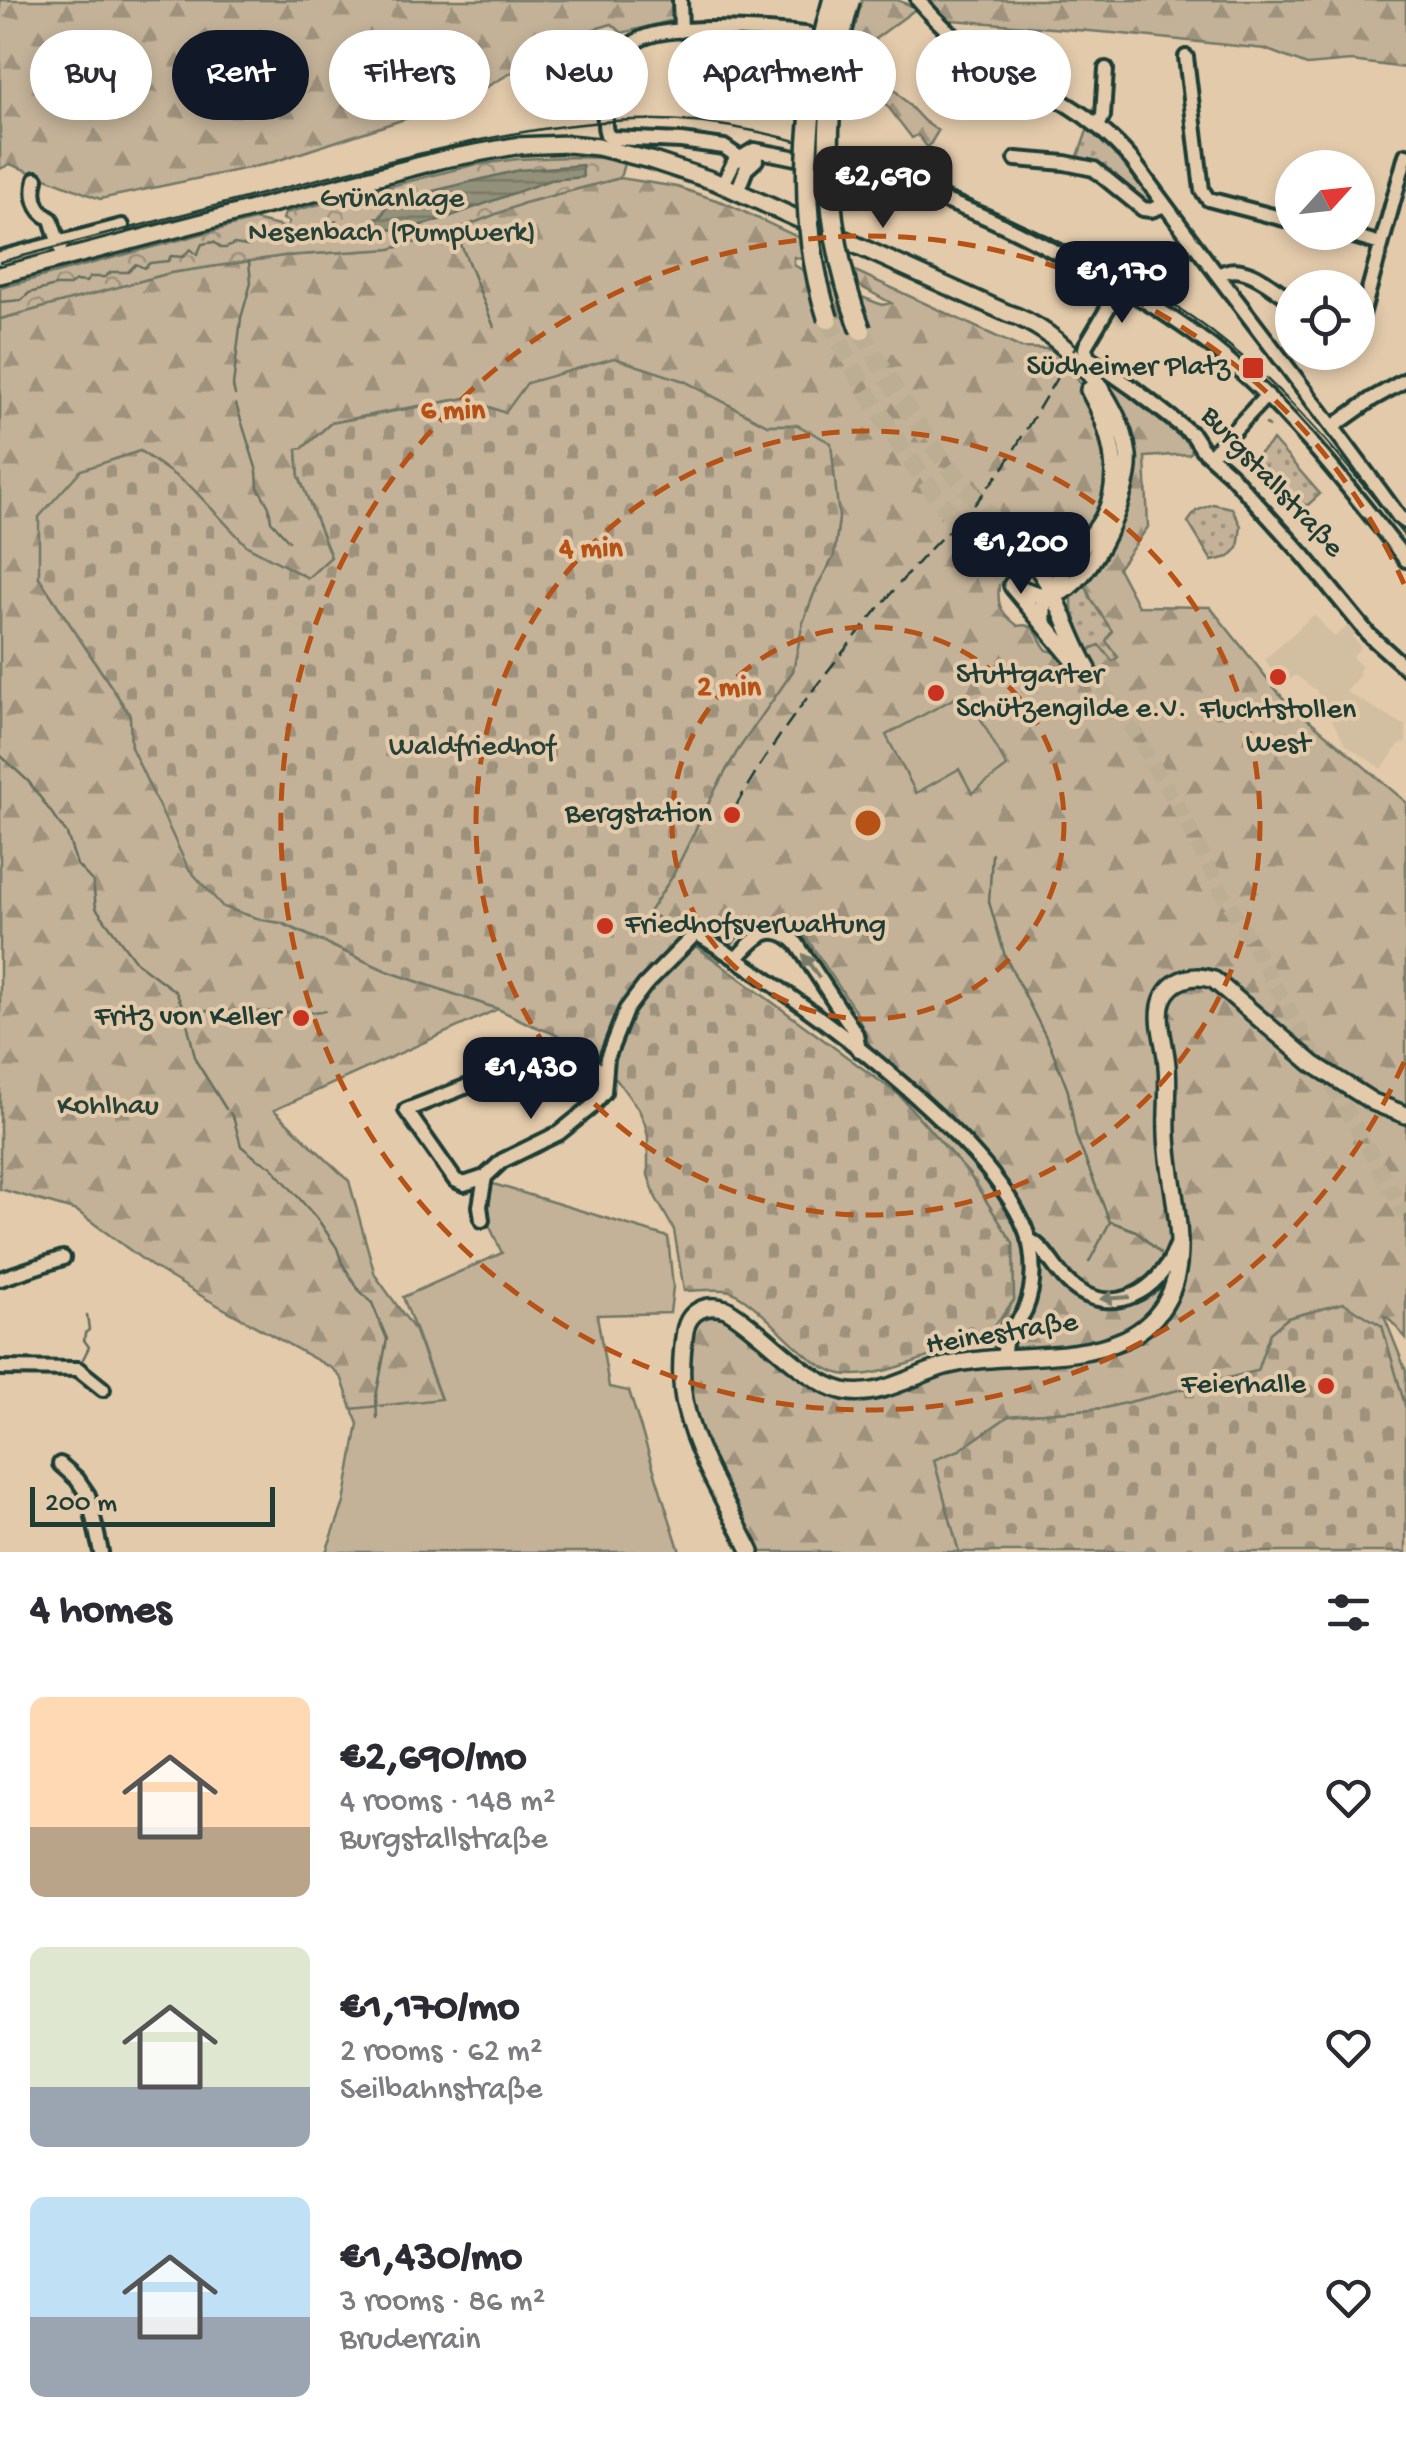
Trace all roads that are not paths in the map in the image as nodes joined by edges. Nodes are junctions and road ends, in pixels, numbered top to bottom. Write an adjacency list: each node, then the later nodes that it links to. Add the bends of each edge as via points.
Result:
1 (680, 0): 5 (street)
2 (833, 0): 31 (highway, bridge, via 812,96 808,178 814,261)
3 (850, 0): 32 (highway, bridge, via 831,98 829,175 841,267)
4 (918, 0): 11 (street, via 999,70)
5 (681, 30)
6 (718, 30): 7 (street)
7 (765, 30)
8 (668, 32): 15 (street, via 641,38 620,58 605,131 612,138 724,147)
9 (1186, 57): 19 (street, via 1202,190 1208,199)
10 (1106, 69): 11 (street)
11 (1098, 126): 18 (street)
12 (616, 153): 17 (main road); 23 (main road, via 568,144 475,152); 27 (main road, via 551,150 466,160)
13 (1406, 156): 22 (street)
14 (1016, 158): 18 (street, via 1094,169 1143,210)
15 (744, 161): 17 (street, via 734,162); 28 (street, via 783,155 864,173 958,206)
16 (36, 179): 23 (street, via 35,199 51,219)
17 (730, 188): 30 (main road)
18 (1164, 205): 26 (street)
19 (1275, 216)
20 (122, 226): 23 (street)
21 (1375, 242): 22 (street)
22 (1382, 244): 25 (street)
23 (56, 251): 24 (street); 27 (main road)
24 (0, 258)
25 (1375, 270)
26 (1219, 275): 29 (street, via 1236,270); 35 (street)
27 (0, 278)
28 (1120, 286): 34 (street, via 1177,320); 36 (street, Burgstallstraße, via 1085,349 1088,357 1194,435)
29 (1275, 290)
30 (1008, 313): 39 (main road, via 1073,366 1110,438 1109,503); 40 (main road, via 1052,336 1086,370 1128,452 1118,508)
31 (828, 319)
32 (861, 330)
33 (1406, 380): 35 (street)
34 (1267, 395): 36 (street); 38 (street)
35 (1334, 426): 37 (street)
36 (1210, 456): 44 (street, Burgstallstraße)
37 (1406, 522)
38 (1405, 557)
39 (1068, 562): 41 (main road); 41 (main road, via 1054,568 1032,559)
40 (1072, 585): 41 (main road); 43 (main road)
41 (1050, 592): 42 (main road); 42 (main road, via 1009,582); 43 (main road)
42 (1043, 622): 43 (main road, via 1086,670)
43 (1066, 622)
44 (1406, 668)
45 (737, 958): 46 (street); 46 (street, one-way to 45, via 856,1034 786,934 757,936); 47 (street, via 696,932 626,1010)
46 (860, 1050): 51 (street, via 965,1142 1019,1214)
47 (605, 1076): 49 (street, via 604,1092 575,1122); 49 (street, via 574,1048 406,1110 460,1184)
48 (1406, 1115): 52 (main road, Heinestraße, via 1313,1064 1220,983 1199,976 1181,980 1166,993 1160,1013)
49 (485, 1177): 50 (street)
50 (482, 1220)
51 (1028, 1239): 52 (street, one-way to 51, via 1152,1285 1104,1299 1074,1288); 55 (street, via 1030,1296 1004,1340)
52 (1179, 1240): 55 (main road, Heinestraße, via 1172,1292 1139,1331 1100,1347)
53 (63, 1258): 54 (street)
54 (0, 1279)
55 (1004, 1358): 60 (main road, Heinestraße, via 846,1392 811,1375 726,1309 695,1312 683,1349 686,1409)
56 (0, 1368): 57 (street, via 78,1369)
57 (103, 1389)
58 (60, 1464): 59 (street, via 88,1495)
59 (101, 1552)
60 (750, 1552)

